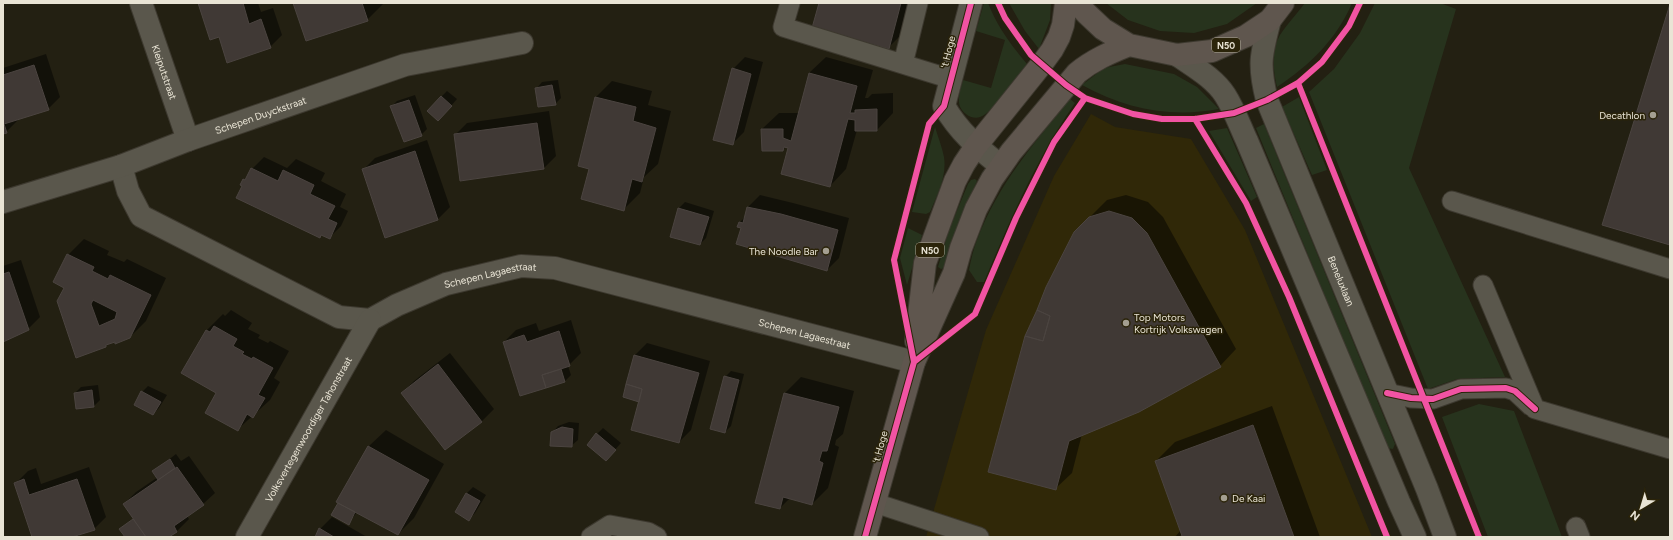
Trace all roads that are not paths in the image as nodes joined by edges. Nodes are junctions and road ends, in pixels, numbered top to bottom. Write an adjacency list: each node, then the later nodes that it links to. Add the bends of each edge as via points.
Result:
1 (141, 3): 13 (street, Kleiputstraat)
2 (790, 3): 11 (lane, via 783,27)
3 (918, 3): 11 (lane)
4 (971, 3): 12 (street, 't Hoge)
5 (1066, 3): 14 (main road, 't Hoge / N50, via 1063,25 1052,50)
6 (1077, 3): 9 (main road, N50, via 1103,29)
7 (1276, 12): 10 (main road, N50, via 1246,36 1212,51); 23 (street, Beneluxlaan, via 1262,51 1261,67 1267,100)
8 (522, 43): 13 (street, Schepen Duyckstraat, via 405,64)
9 (1129, 45): 10 (main road, N50); 16 (main road, 't Hoge / N50, via 1105,54 1077,73)
10 (1177, 55): 32 (street, via 1216,84 1225,95 1247,141)
11 (903, 64): 12 (lane)
12 (951, 79): 14 (street, 't Hoge, via 944,106 954,122)
13 (188, 140): 15 (street, Schepen Duyckstraat)
14 (976, 146): 16 (street, 't Hoge); 22 (main road, 't Hoge / N50, via 955,181 925,263)
15 (122, 166): 18 (street, Schepen Duyckstraat); 21 (street, via 128,191 141,216 339,317)
16 (1001, 166): 22 (main road, 't Hoge / N50, via 976,210 954,273)
17 (1452, 201): 19 (lane)
18 (3, 202)
19 (1670, 269)
20 (1484, 285): 24 (lane)
21 (370, 320): 22 (street, Schepen Lagaestraat, via 446,284 521,266 555,268); 27 (street, Volksvertegenwoordiger Tahonstraat)
22 (914, 362): 26 (main road, 't Hoge / N50)
23 (1387, 393): 24 (lane, via 1433,400 1461,389 1506,388 1515,391); 33 (street, Beneluxlaan)
24 (1535, 409): 25 (lane)
25 (1670, 449)
26 (875, 503): 30 (main road, 't Hoge / N50); 31 (lane)
27 (247, 537)
28 (591, 537): 29 (lane, via 610,525 648,532)
29 (657, 537)
30 (865, 537)
31 (979, 537)
32 (1415, 537)
33 (1445, 537)

